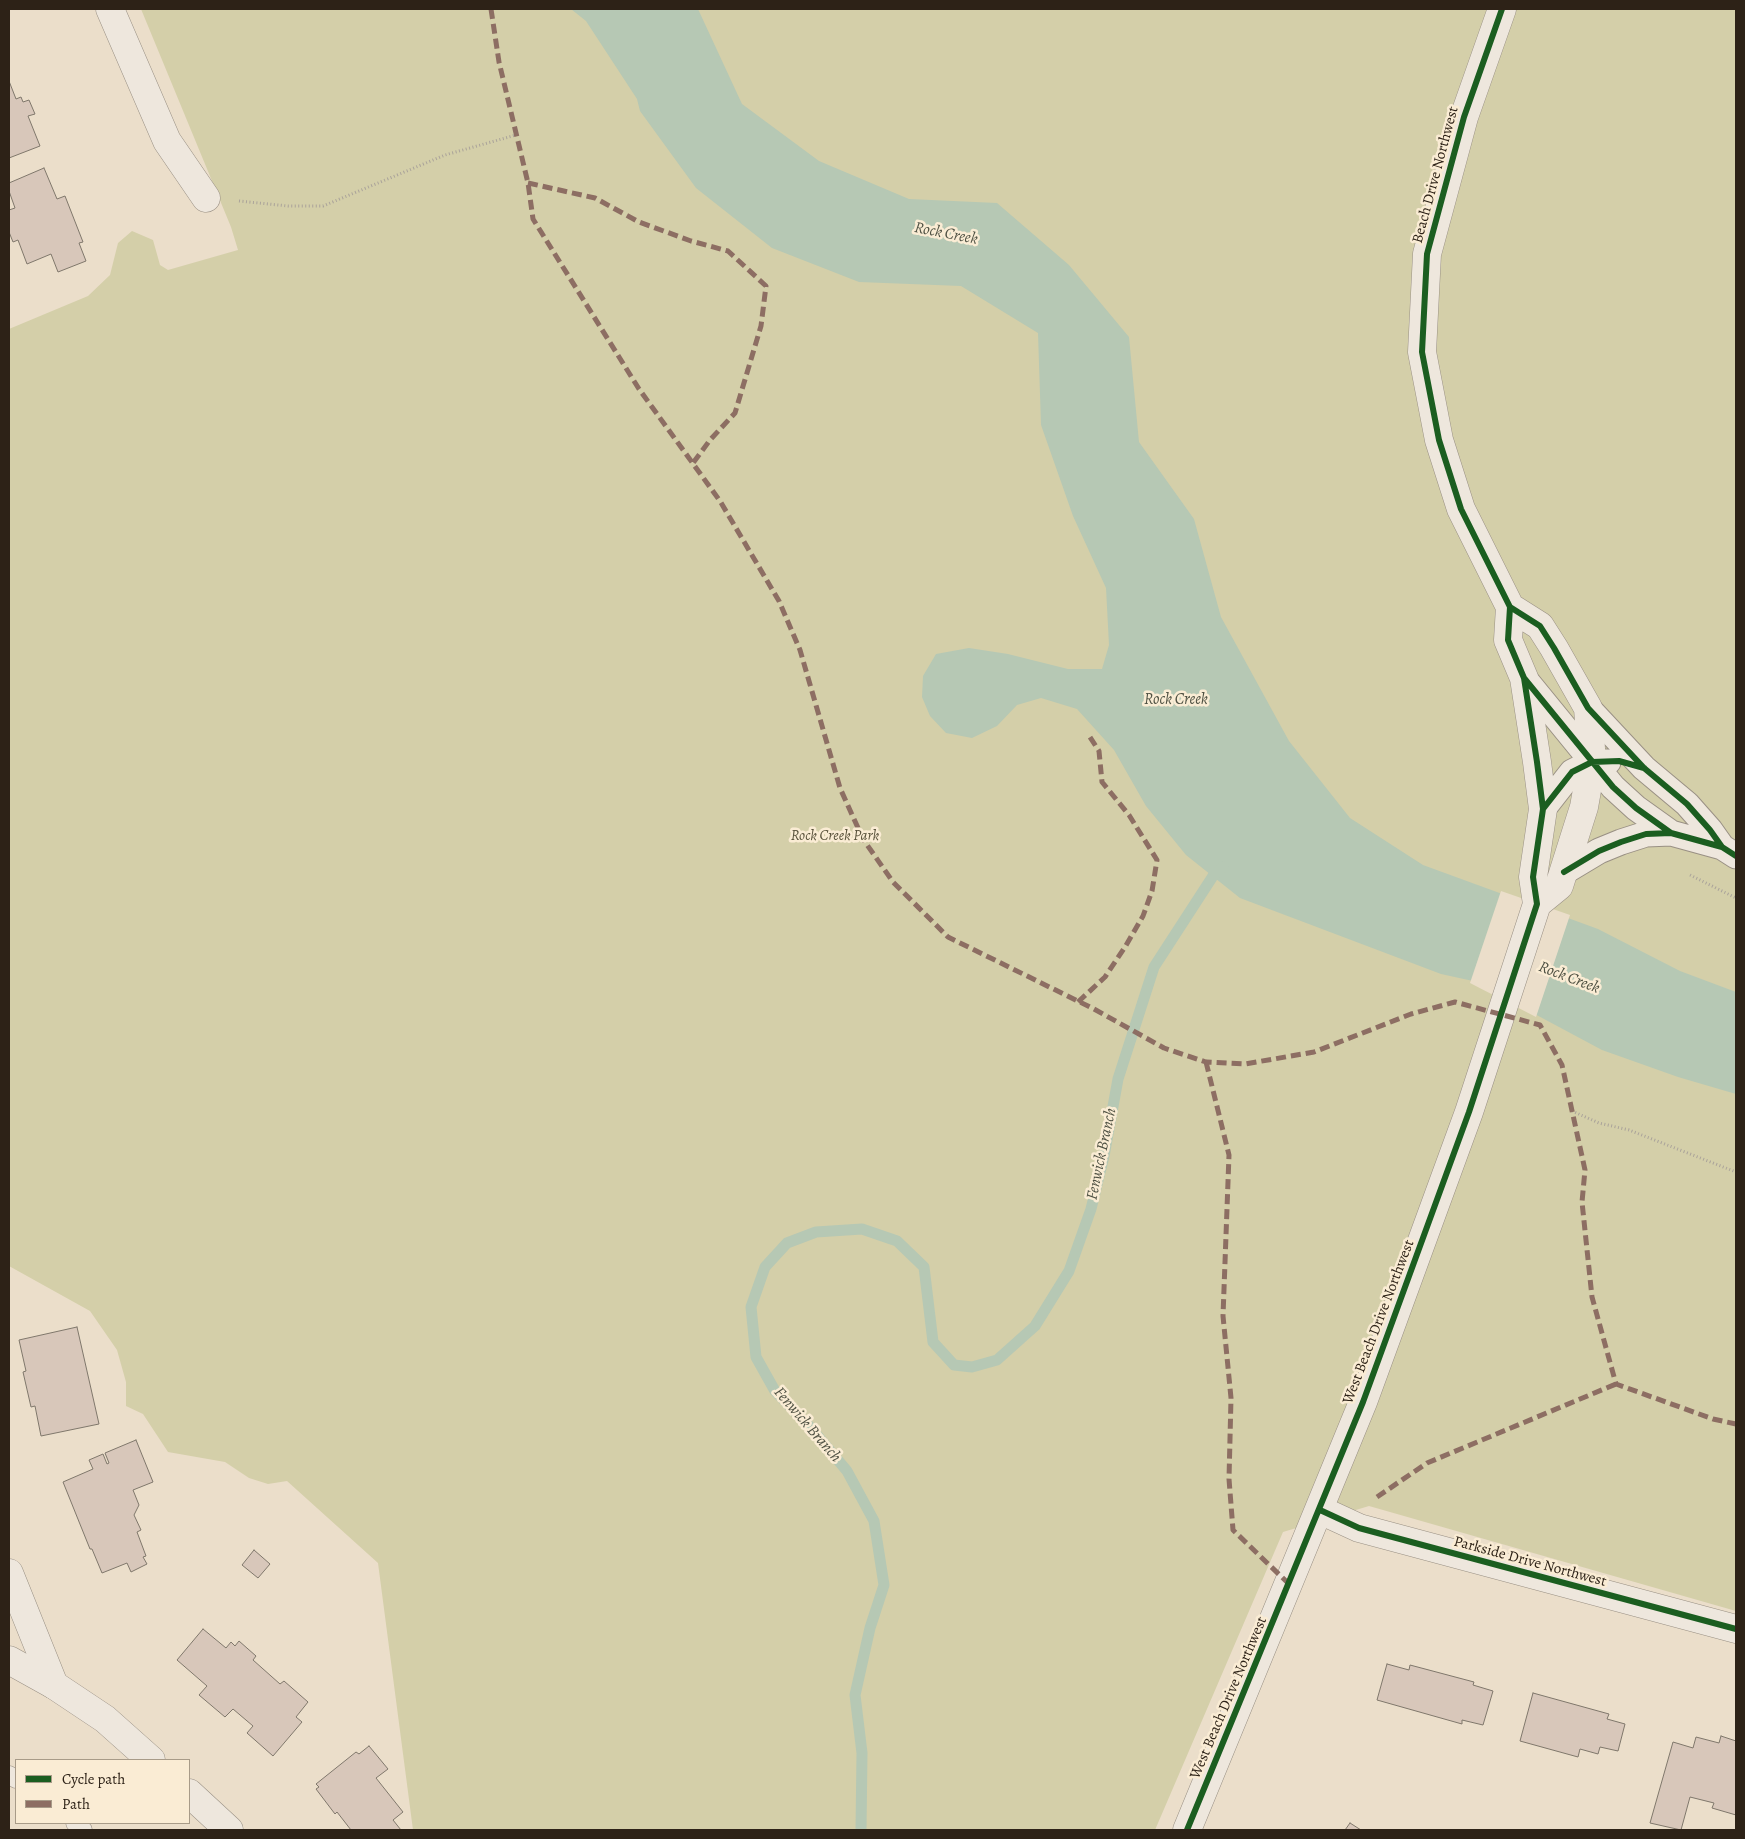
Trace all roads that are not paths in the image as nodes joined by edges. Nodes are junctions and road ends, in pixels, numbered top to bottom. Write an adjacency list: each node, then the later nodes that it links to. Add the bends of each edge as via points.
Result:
1 (110, 9): 3 (street, via 167,141)
2 (1502, 9): 4 (street, Beach Drive Northwest, via 1464,117 1427,254 1422,352 1439,440 1461,509)
3 (206, 198)
4 (1510, 607): 5 (street, via 1508,640); 6 (street, via 1540,626)
5 (1524, 678): 7 (street); 9 (street, West Beach Drive Northwest)
6 (1588, 708): 7 (street); 8 (street)
7 (1592, 762): 8 (street, West Beach Drive Northwest, via 1619,761); 9 (street, West Beach Drive Northwest, via 1572,772); 10 (street, via 1636,808); 12 (street, via 1584,807)
8 (1644, 768): 11 (street, via 1687,804)
9 (1543, 809): 13 (street, West Beach Drive Northwest, via 1533,877)
10 (1671, 833): 11 (street); 12 (street, via 1646,834 1621,842)
11 (1729, 852)
12 (1564, 872): 13 (street, via 1559,886)
13 (1538, 904): 14 (street, West Beach Drive Northwest, via 1420,1250)
14 (1320, 1510): 16 (street, Parkside Drive Northwest, via 1359,1528); 22 (street, West Beach Drive Northwest)
15 (9, 1573): 18 (street)
16 (1736, 1630)
17 (9, 1660): 18 (street)
18 (54, 1685): 19 (street, via 105,1719)
19 (150, 1759)
20 (190, 1794): 21 (street)
21 (229, 1830)
22 (1187, 1830)

